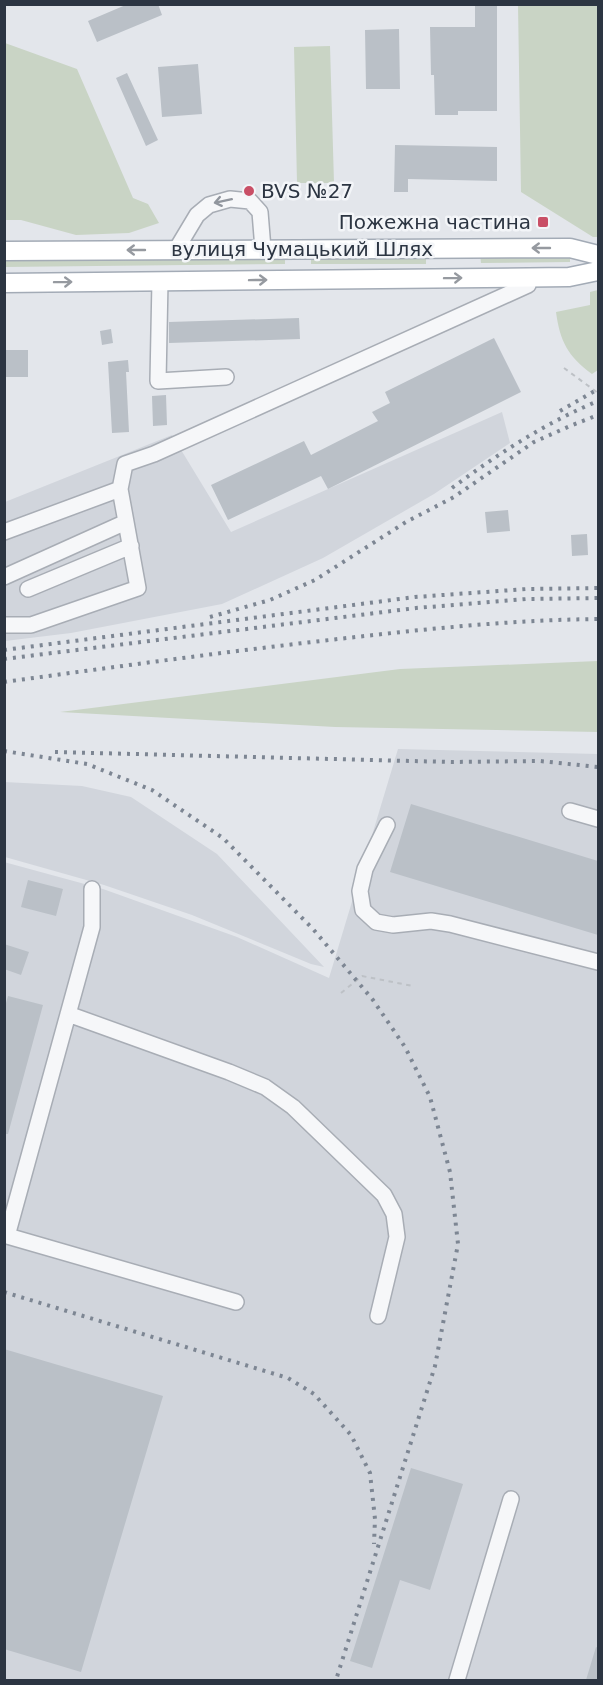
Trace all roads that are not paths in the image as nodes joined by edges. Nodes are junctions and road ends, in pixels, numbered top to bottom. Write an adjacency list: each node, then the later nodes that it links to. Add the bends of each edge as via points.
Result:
1 (263, 249): 2 (main road, вулиця Чумацький Шлях); 2 (lane, one-way to 2, via 260,212 250,201 230,199 209,205 196,215); 4 (main road, вулиця Чумацький Шлях, one-way to 1, via 570,248)
2 (176, 250): 3 (main road, вулиця Чумацький Шлях, one-way to 3)
3 (4, 251)
4 (598, 255)
5 (598, 271): 6 (main road, вулиця Чумацький Шлях, one-way to 5, via 569,277)
6 (160, 281): 7 (main road, вулиця Чумацький Шлях, one-way to 6); 9 (lane, via 158,381)
7 (4, 283)
8 (528, 285): 10 (lane, via 125,464)
9 (226, 377)
10 (120, 489): 11 (lane); 12 (lane)
11 (126, 522): 13 (lane); 14 (lane)
12 (4, 532)
13 (131, 546): 15 (lane); 16 (lane, via 138,588 30,624)
14 (4, 577)
15 (28, 589)
16 (4, 625)
17 (570, 811): 18 (lane)
18 (598, 819)
19 (387, 825): 21 (lane, via 365,869 360,891 363,910 376,922 450,924)
20 (92, 889): 22 (lane, via 92,927)
21 (598, 962)
22 (68, 1014): 23 (lane); 25 (lane, via 265,1087 293,1107 384,1195 394,1214 397,1236)
23 (6, 1236): 24 (lane)
24 (236, 1302)
25 (378, 1316)
26 (511, 1500): 27 (lane)
27 (457, 1680)

